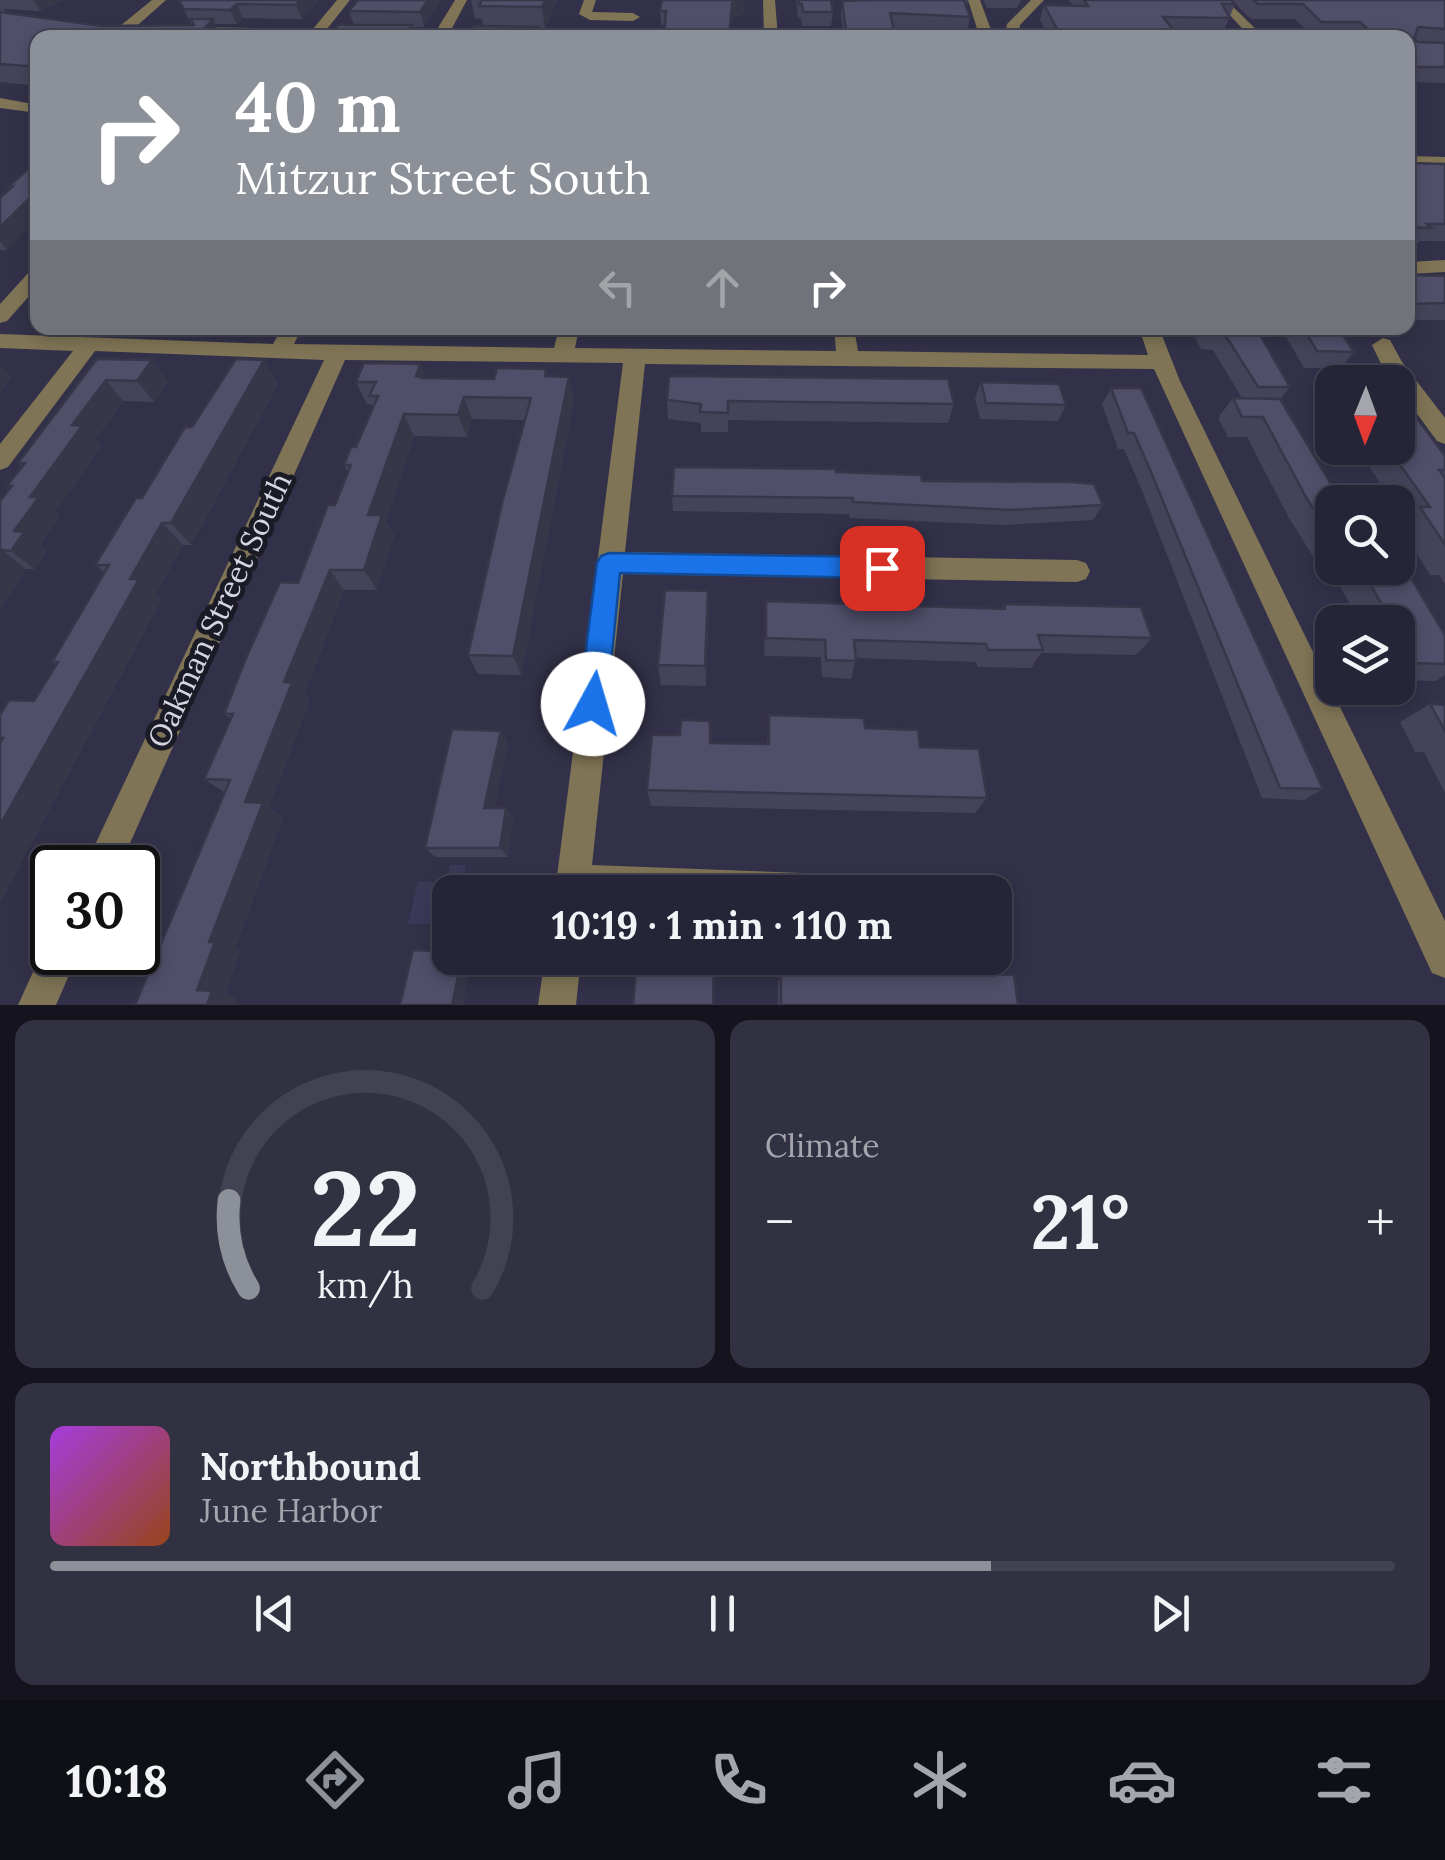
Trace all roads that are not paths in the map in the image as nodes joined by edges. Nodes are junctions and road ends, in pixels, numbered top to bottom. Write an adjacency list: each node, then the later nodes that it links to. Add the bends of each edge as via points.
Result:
1 (161, 0): 11 (street, via 118,29)
2 (344, 0): 12 (street)
3 (462, 0): 13 (street)
4 (590, 0): 10 (street, via 590,16)
5 (636, 0): 10 (street)
6 (770, 0): 15 (street)
7 (974, 0): 16 (street)
8 (1038, 0): 17 (street)
9 (1221, 2): 18 (street)
10 (632, 16): 14 (street)
11 (140, 30)
12 (319, 30)
13 (450, 30)
14 (629, 30)
15 (770, 30)
16 (983, 30)
17 (1013, 30)
18 (1251, 30)
19 (0, 103): 20 (street)
20 (30, 108)
21 (1415, 161): 22 (street)
22 (1445, 162)
23 (1445, 266): 24 (street)
24 (1415, 268)
25 (30, 283): 26 (street)
26 (0, 316)
27 (288, 335): 34 (street)
28 (567, 335): 36 (street)
29 (845, 335): 38 (street)
30 (1152, 335): 39 (street)
31 (0, 340): 32 (street)
32 (88, 346): 34 (street); 41 (street)
33 (1383, 346): 40 (street)
34 (280, 350): 35 (street)
35 (338, 353): 36 (street); 44 (street, Oakman Street South)
36 (563, 354): 37 (street)
37 (635, 356): 38 (street); 42 (street)
38 (848, 358): 39 (street)
39 (1164, 362): 46 (street)
40 (1445, 435)
41 (0, 461)
42 (609, 563): 43 (street); 45 (street)
43 (1077, 571)
44 (111, 845)
45 (573, 875)
46 (1445, 960)
47 (51, 975): 49 (street)
48 (562, 975): 50 (street)
49 (37, 1005)
50 (558, 1005)

